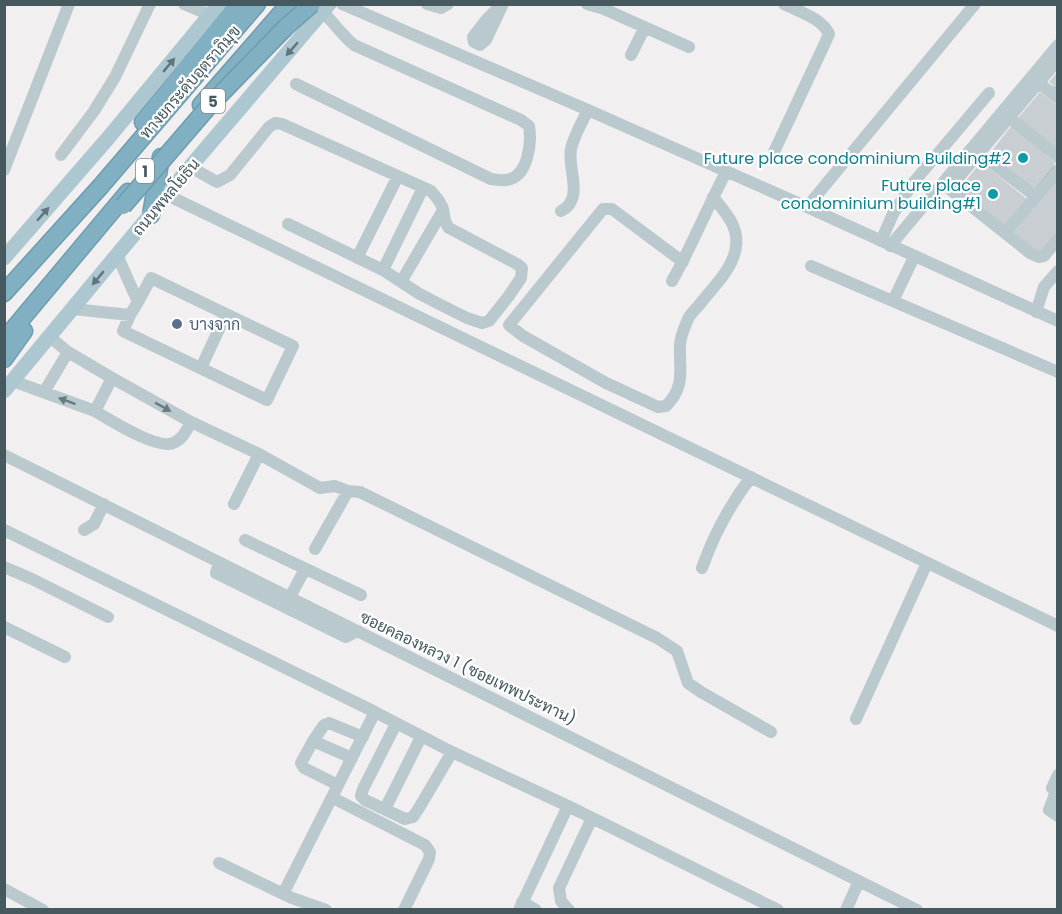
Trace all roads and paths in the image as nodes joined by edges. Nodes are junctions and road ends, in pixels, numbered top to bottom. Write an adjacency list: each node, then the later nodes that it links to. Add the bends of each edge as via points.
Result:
1 (69, 4): 32 (street)
2 (150, 4): 28 (street, via 115,78)
3 (184, 4): 14 (street)
4 (238, 4): 58 (highway, 1)
5 (257, 4): 58 (highway, ทางยกระดับอุตราภิมุข / 5)
6 (290, 4): 26 (highway, ถนนพหลโยธิน / 1)
7 (342, 4): 24 (street)
8 (427, 4): 9 (street, via 441,8)
9 (448, 4)
10 (587, 4): 15 (street)
11 (784, 4): 27 (street, via 825,26 829,34)
12 (975, 4): 40 (street)
13 (322, 7): 21 (street, via 354,45 529,126 531,139 526,163 518,175 508,180 491,179); 31 (main road, ถนนพหลโยธิน / 1, one-way to 31); 69 (highway, ทางยกระดับอุตราภิมุข / 5, bridge, via 286,27 210,105 123,206)
14 (214, 10): 48 (main road, one-way to 14)
15 (645, 27): 17 (street); 18 (street)
16 (1058, 45): 47 (street)
17 (689, 47)
18 (631, 55)
19 (1058, 60): 20 (street)
20 (1039, 83): 23 (street); 25 (street)
21 (296, 84)
22 (989, 93): 47 (street, via 914,183 893,214)
23 (1058, 98)
24 (588, 110): 34 (street); 42 (street, via 571,146 573,197)
25 (1010, 118): 29 (street); 30 (street)
26 (162, 151): 43 (highway); 67 (highway, ถนนพหลโยธิน / 1)
27 (774, 152)
28 (62, 154)
29 (980, 154): 38 (street); 45 (street, via 951,190)
30 (1058, 157)
31 (190, 167): 35 (street, via 217,182 230,176 275,123); 37 (main road, ถนนพหลโยธิน / 1)
32 (4, 170)
33 (1058, 171): 38 (street)
34 (726, 172): 39 (street); 40 (street)
35 (398, 176): 36 (street); 51 (street)
36 (423, 188): 41 (street, via 431,191); 54 (street)
37 (167, 195): 43 (main road, ถนนพหลโยธิน / 1); 79 (street)
38 (1035, 196): 45 (street)
39 (713, 197): 52 (street); 52 (street, via 730,219 737,244 728,268 689,318 680,343 679,388 666,406 606,383 509,326 603,209 612,209)
40 (807, 207): 47 (street)
41 (443, 210): 57 (street); 57 (street, via 449,228 517,264 522,268 521,278 496,314 482,323)
42 (561, 211)
43 (151, 215): 49 (main road, ถนนพหลโยธิน / 1)
44 (288, 224): 51 (street)
45 (1005, 233): 46 (street, via 1039,257)
46 (1058, 239)
47 (886, 244): 50 (street)
48 (6, 255)
49 (117, 255): 60 (street); 61 (main road, ถนนพหลโยธิน / 1, one-way to 61)
50 (914, 257): 59 (street); 62 (street)
51 (357, 258): 54 (street)
52 (683, 262): 56 (street)
53 (811, 266): 59 (street)
54 (382, 270): 57 (street)
55 (1058, 271): 62 (street, via 1044,287)
56 (672, 281)
57 (401, 282)
58 (4, 293)
59 (894, 301): 71 (street)
60 (138, 302): 63 (street, via 151,278); 64 (street)
61 (73, 309): 64 (street); 66 (main road, ถนนพหลโยธิน / 1)
62 (1036, 312): 65 (street)
63 (226, 314): 70 (street); 70 (street, via 293,346 267,400)
64 (130, 315): 70 (street, via 123,331)
65 (1058, 321)
66 (50, 337): 68 (street); 73 (main road, ถนนพหลโยธิน / 1)
67 (4, 340)
68 (68, 352): 72 (street); 74 (street)
69 (4, 359)
70 (201, 368)
71 (1058, 372)
72 (112, 378): 75 (street); 76 (street, one-way to 76)
73 (9, 386): 74 (street)
74 (44, 393): 75 (street, one-way to 74)
75 (95, 411): 76 (street, via 157,444 171,445 184,437)
76 (191, 422): 77 (street)
77 (259, 454): 80 (street, via 320,488 335,486); 82 (street)
78 (4, 455): 81 (street, ซอยคลองหลวง 1 (ซอยเทพประทาน))
79 (751, 477): 88 (street); 89 (street, via 733,501)
80 (348, 491): 86 (street); 102 (street, via 360,492 657,638 677,651 688,682)
81 (104, 504): 84 (street, via 94,524); 87 (street, ซอยคลองหลวง 1 (ซอยเทพประทาน))
82 (234, 504)
83 (4, 530): 99 (street)
84 (84, 530)
85 (245, 540): 90 (street)
86 (315, 549)
87 (219, 562): 93 (street, ซอยคลองหลวง 1 (ซอยเทพประทาน)); 97 (street, via 216,573 346,637)
88 (927, 563): 95 (street); 100 (street)
89 (702, 568)
90 (305, 569): 92 (street); 93 (street)
91 (6, 571): 94 (street)
92 (361, 595)
93 (290, 597): 97 (street, ซอยคลองหลวง 1 (ซอยเทพประทาน))
94 (108, 617)
95 (1058, 626)
96 (4, 627): 98 (street)
97 (358, 631): 117 (street, ซอยคลองหลวง 1 (ซอยเทพประทาน))
98 (65, 657)
99 (375, 712): 101 (street); 103 (street)
100 (855, 718)
101 (396, 724): 104 (street); 113 (street, via 361,796)
102 (771, 732)
103 (363, 737): 105 (street, via 329,723); 107 (street)
104 (421, 737): 106 (street); 113 (street)
105 (313, 741): 107 (street); 109 (street, via 302,766)
106 (452, 752): 112 (street); 113 (street, via 413,817 405,819)
107 (352, 758): 109 (street)
108 (1058, 775): 110 (street, via 1052,787)
109 (338, 785): 111 (street)
110 (1057, 791): 114 (street, via 1049,810)
111 (333, 798): 119 (street); 123 (street, via 425,845 430,852)
112 (567, 806): 115 (street); 120 (street)
113 (385, 809)
114 (1058, 816)
115 (592, 818): 125 (street, via 559,888 561,901); 126 (street)
116 (219, 863): 119 (street)
117 (859, 881): 127 (street); 128 (street, ซอยคลองหลวง 1 (ซอยเทพประทาน))
118 (4, 888): 121 (street)
119 (283, 894): 122 (street)
120 (520, 906): 124 (street)
121 (43, 909)
122 (326, 909)
123 (405, 909)
124 (536, 909)
125 (569, 909)
126 (778, 909)
127 (846, 909)
128 (917, 909)

